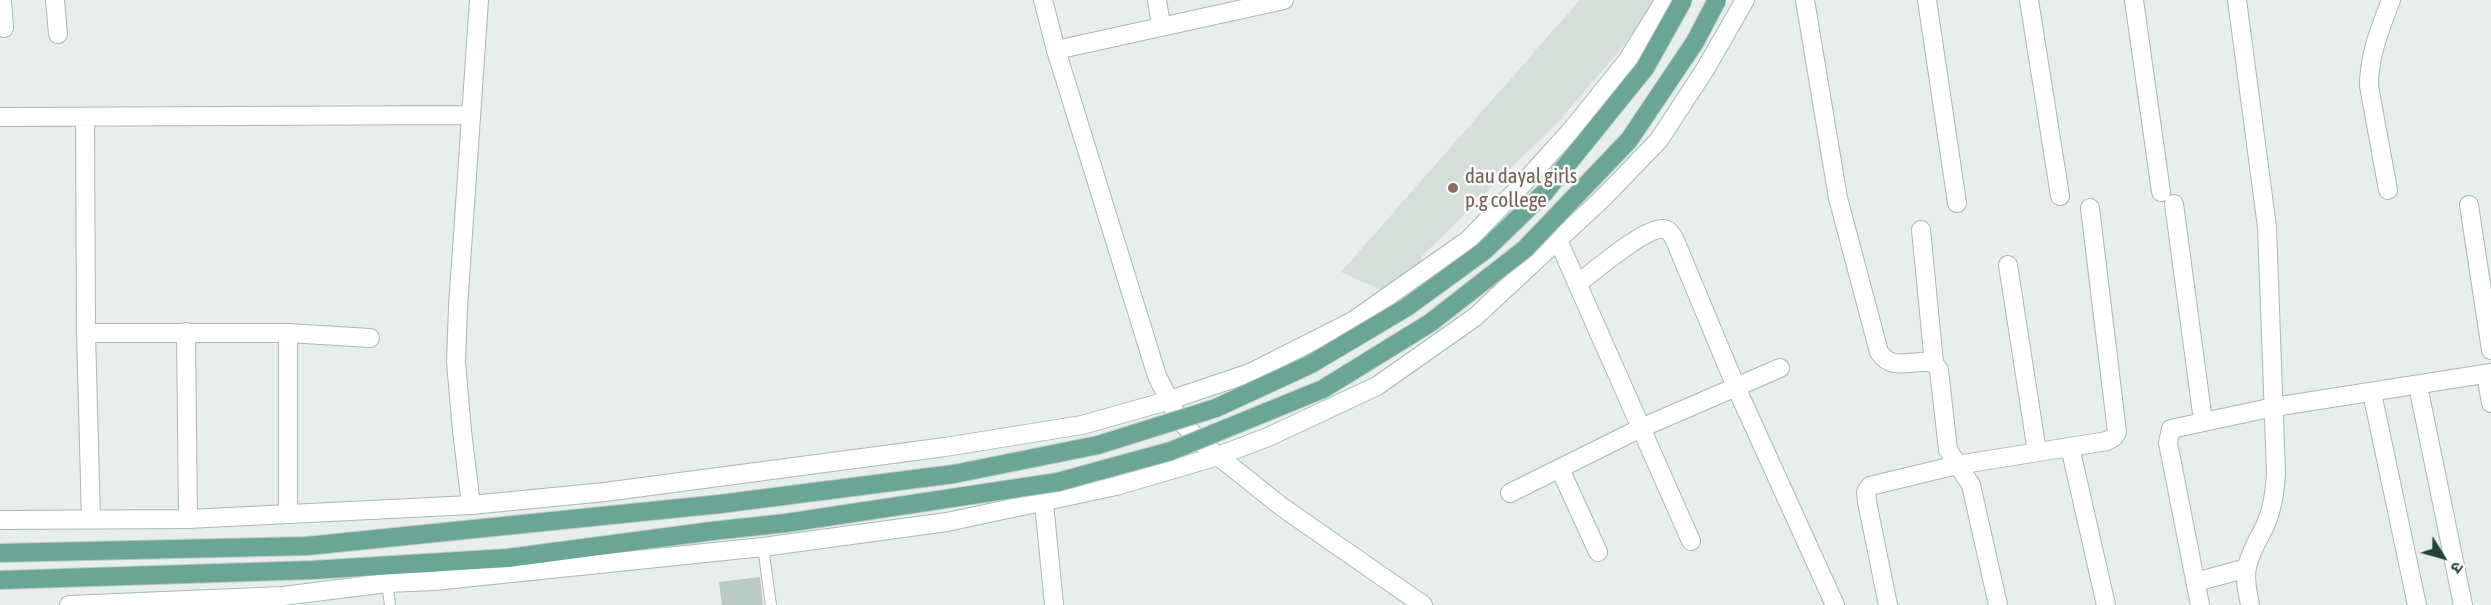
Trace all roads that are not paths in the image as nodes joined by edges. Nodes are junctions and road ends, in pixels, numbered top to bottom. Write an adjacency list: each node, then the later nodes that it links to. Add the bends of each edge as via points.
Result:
1 (2, 0): 19 (street)
2 (55, 0): 20 (street)
3 (479, 0): 22 (street)
4 (1043, 0): 21 (street)
5 (1157, 0): 18 (street)
6 (1284, 0): 17 (street)
7 (1665, 0): 45 (street, via 1627,61 1574,127 1468,240 1353,321 1250,373)
8 (1683, 0): 65 (main road, bridge, via 1644,68 1544,193 1484,251 1407,307 1311,364 1216,408 1098,445 954,474 720,504 307,546)
9 (1717, 0): 67 (main road, bridge, via 1695,42 1629,140 1525,249 1430,324 1323,389 1171,451 1058,482 786,523 508,558 312,570)
10 (1745, 0): 31 (street, via 1659,140)
11 (1805, 0): 39 (street, via 1838,198 1879,352 1885,361 1895,364)
12 (1927, 0): 27 (street)
13 (2029, 0): 26 (street)
14 (2134, 0): 48 (street)
15 (2237, 0): 47 (street, via 2267,227)
16 (2391, 0): 25 (street, via 2369,70)
17 (1222, 7): 18 (street)
18 (1161, 26): 21 (street)
19 (4, 28)
20 (58, 34)
21 (1056, 50): 45 (street)
22 (471, 115): 24 (street); 57 (street, via 456,362)
23 (0, 117): 24 (street)
24 (85, 117): 35 (street)
25 (2388, 190)
26 (2060, 196)
27 (1957, 204)
28 (2469, 205): 38 (street)
29 (2090, 208): 50 (street, via 2118,432 2107,441)
30 (1921, 230): 39 (street)
31 (1558, 240): 33 (street); 52 (street, via 1474,317 1377,386 1269,437)
32 (2008, 266): 51 (street)
33 (1578, 283): 43 (street, via 1648,232 1662,228 1669,231); 49 (street)
34 (186, 332): 35 (street); 36 (street); 60 (street)
35 (86, 333): 59 (street)
36 (288, 333): 37 (street); 58 (street)
37 (370, 338)
38 (2491, 350)
39 (1934, 363): 53 (street, via 1939,370 1948,450)
40 (1780, 368): 43 (street)
41 (2488, 374): 42 (street); 46 (street)
42 (2418, 386): 44 (street); 84 (street)
43 (1736, 387): 49 (street); 77 (street)
44 (2372, 393): 47 (street); 83 (street)
45 (1167, 401): 52 (street, via 1179,420); 57 (street, via 1082,425 945,447 605,492)
46 (2491, 403)
47 (2274, 407): 48 (street); 66 (street, via 2275,487 2265,526)
48 (2203, 421): 68 (street, via 2178,426 2168,435)
49 (1641, 428): 54 (street); 62 (street)
50 (2070, 447): 51 (street); 80 (street)
51 (2037, 452): 53 (street)
52 (1218, 456): 56 (street); 76 (street, via 1282,507)
53 (1957, 465): 78 (street, via 1879,483 1866,492); 79 (street, via 1971,485)
54 (1560, 469): 55 (street); 64 (street)
55 (1510, 493)
56 (1044, 503): 63 (street, via 947,522); 75 (street)
57 (471, 505): 58 (street)
58 (288, 514): 60 (street)
59 (91, 519): 60 (street); 61 (street)
60 (188, 519)
61 (0, 520)
62 (1692, 541)
63 (762, 547): 69 (street); 74 (lane)
64 (1598, 552)
65 (0, 553)
66 (2247, 568): 68 (street); 82 (street)
67 (0, 580)
68 (2196, 582): 81 (street)
69 (387, 583): 70 (street); 73 (lane)
70 (283, 600): 71 (street)
71 (189, 602): 72 (street)
72 (69, 605)
73 (390, 605)
74 (771, 605)
75 (1054, 605)
76 (1423, 605)
77 (1835, 605)
78 (1888, 605)
79 (1998, 605)
80 (2106, 605)
81 (2200, 605)
82 (2250, 605)
83 (2417, 605)
84 (2463, 605)

